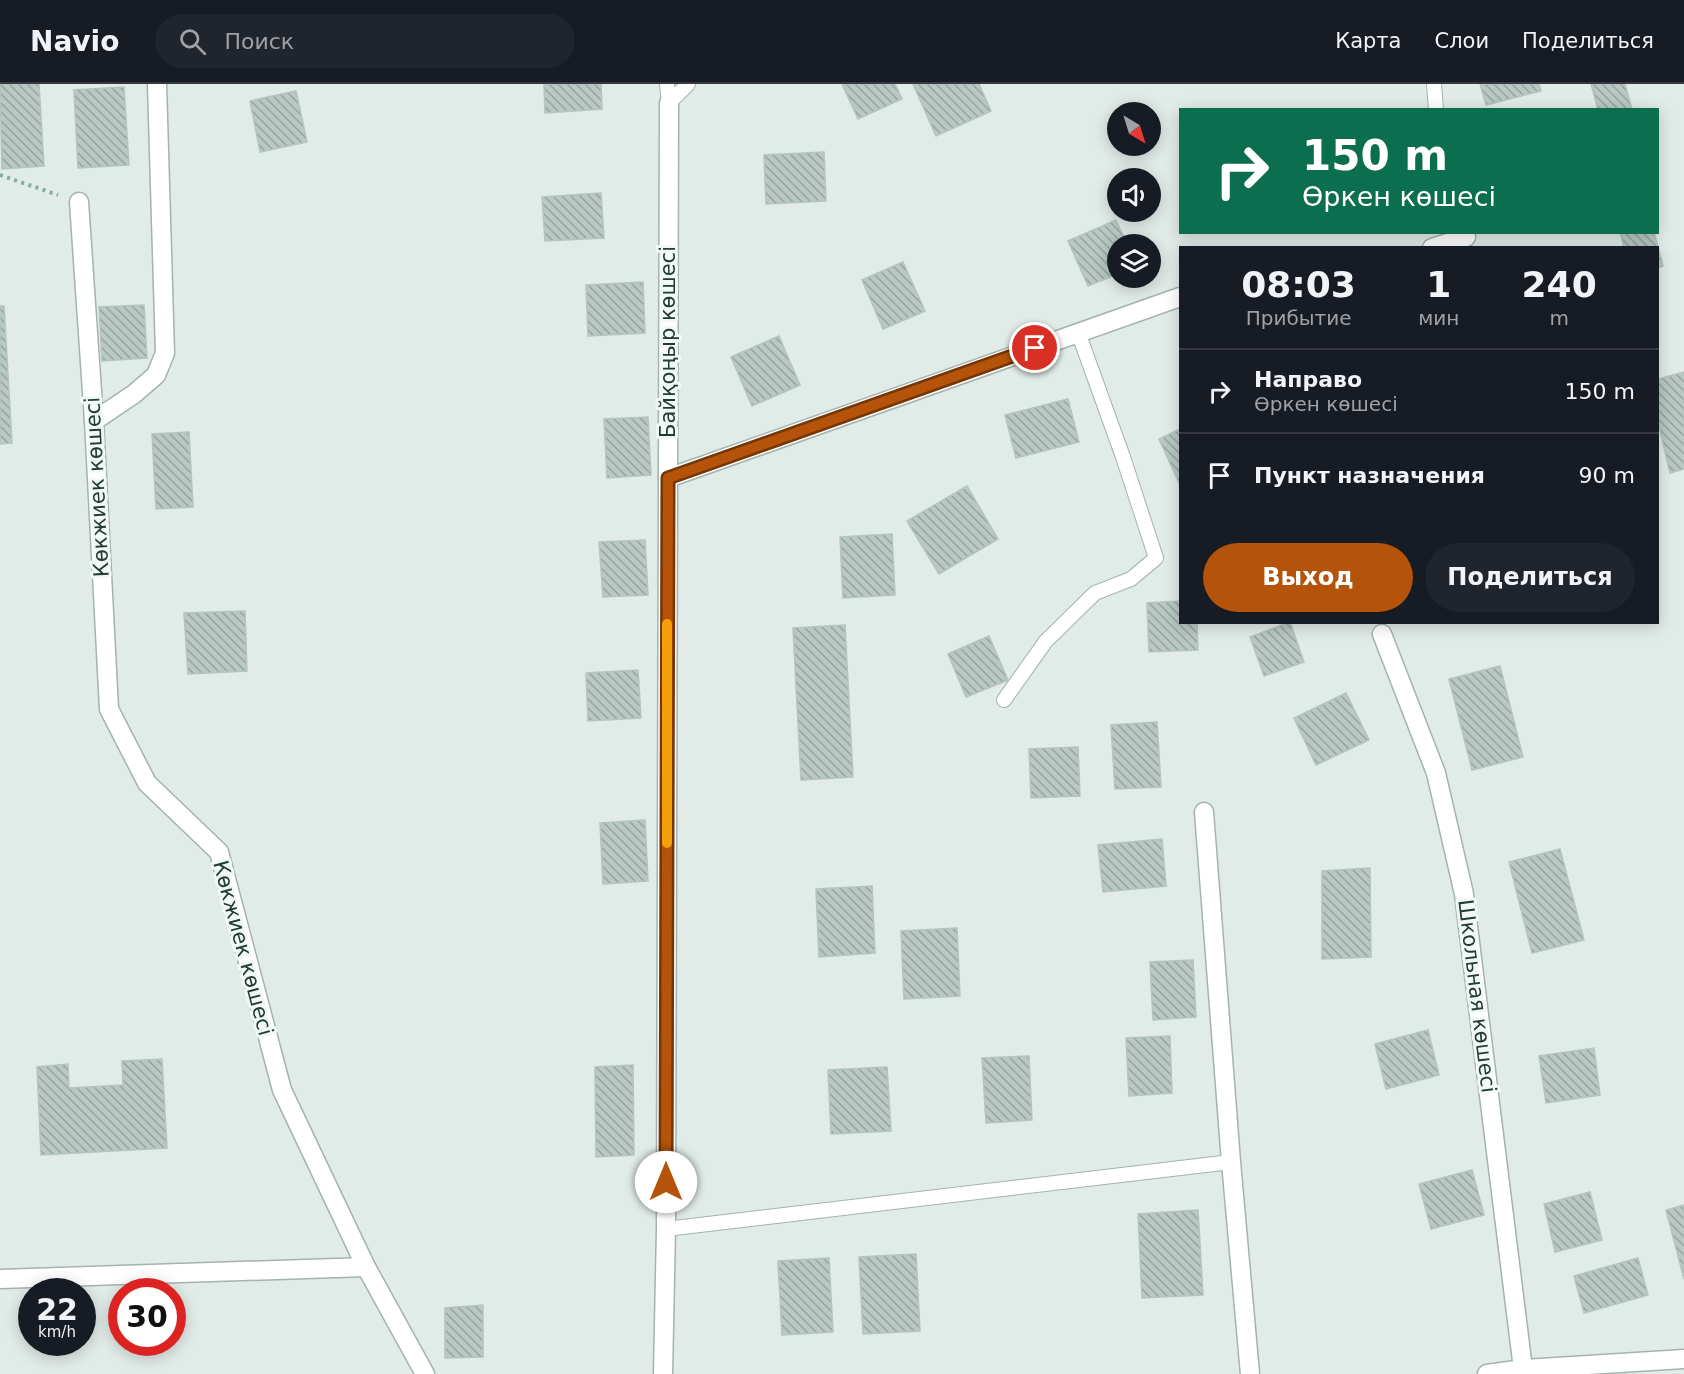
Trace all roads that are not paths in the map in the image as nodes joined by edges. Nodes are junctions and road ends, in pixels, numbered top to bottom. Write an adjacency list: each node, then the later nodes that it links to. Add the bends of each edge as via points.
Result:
1 (157, 84): 12 (street, via 165,353 156,375)
2 (667, 84): 5 (lane)
3 (688, 84): 5 (lane)
4 (1434, 84): 6 (lane)
5 (669, 103): 13 (street, Байқоңыр көшесі)
6 (1436, 108)
7 (79, 202): 12 (street, Көкжиек көшесі)
8 (1467, 239): 9 (street)
9 (1440, 246)
10 (1179, 297): 11 (street)
11 (1078, 332): 13 (street); 15 (lane, via 1156,558 1131,579 1095,593 1046,641)
12 (94, 421): 19 (street, Көкжиек көшесі, via 109,709 147,783 219,852 282,1090)
13 (668, 478): 18 (street, Байқоңыр көшесі)
14 (1382, 634): 22 (street, Школьная көшесі, via 1436,773 1464,894)
15 (1004, 700)
16 (1204, 812): 17 (street)
17 (1231, 1162): 18 (lane); 25 (street)
18 (666, 1229): 24 (street, Байқоңыр көшесі)
19 (366, 1268): 20 (street); 23 (street, Көкжиек көшесі)
20 (0, 1279)
21 (1684, 1359): 22 (street)
22 (1523, 1370): 26 (street)
23 (425, 1374)
24 (663, 1374)
25 (1250, 1374)
26 (1487, 1374)

